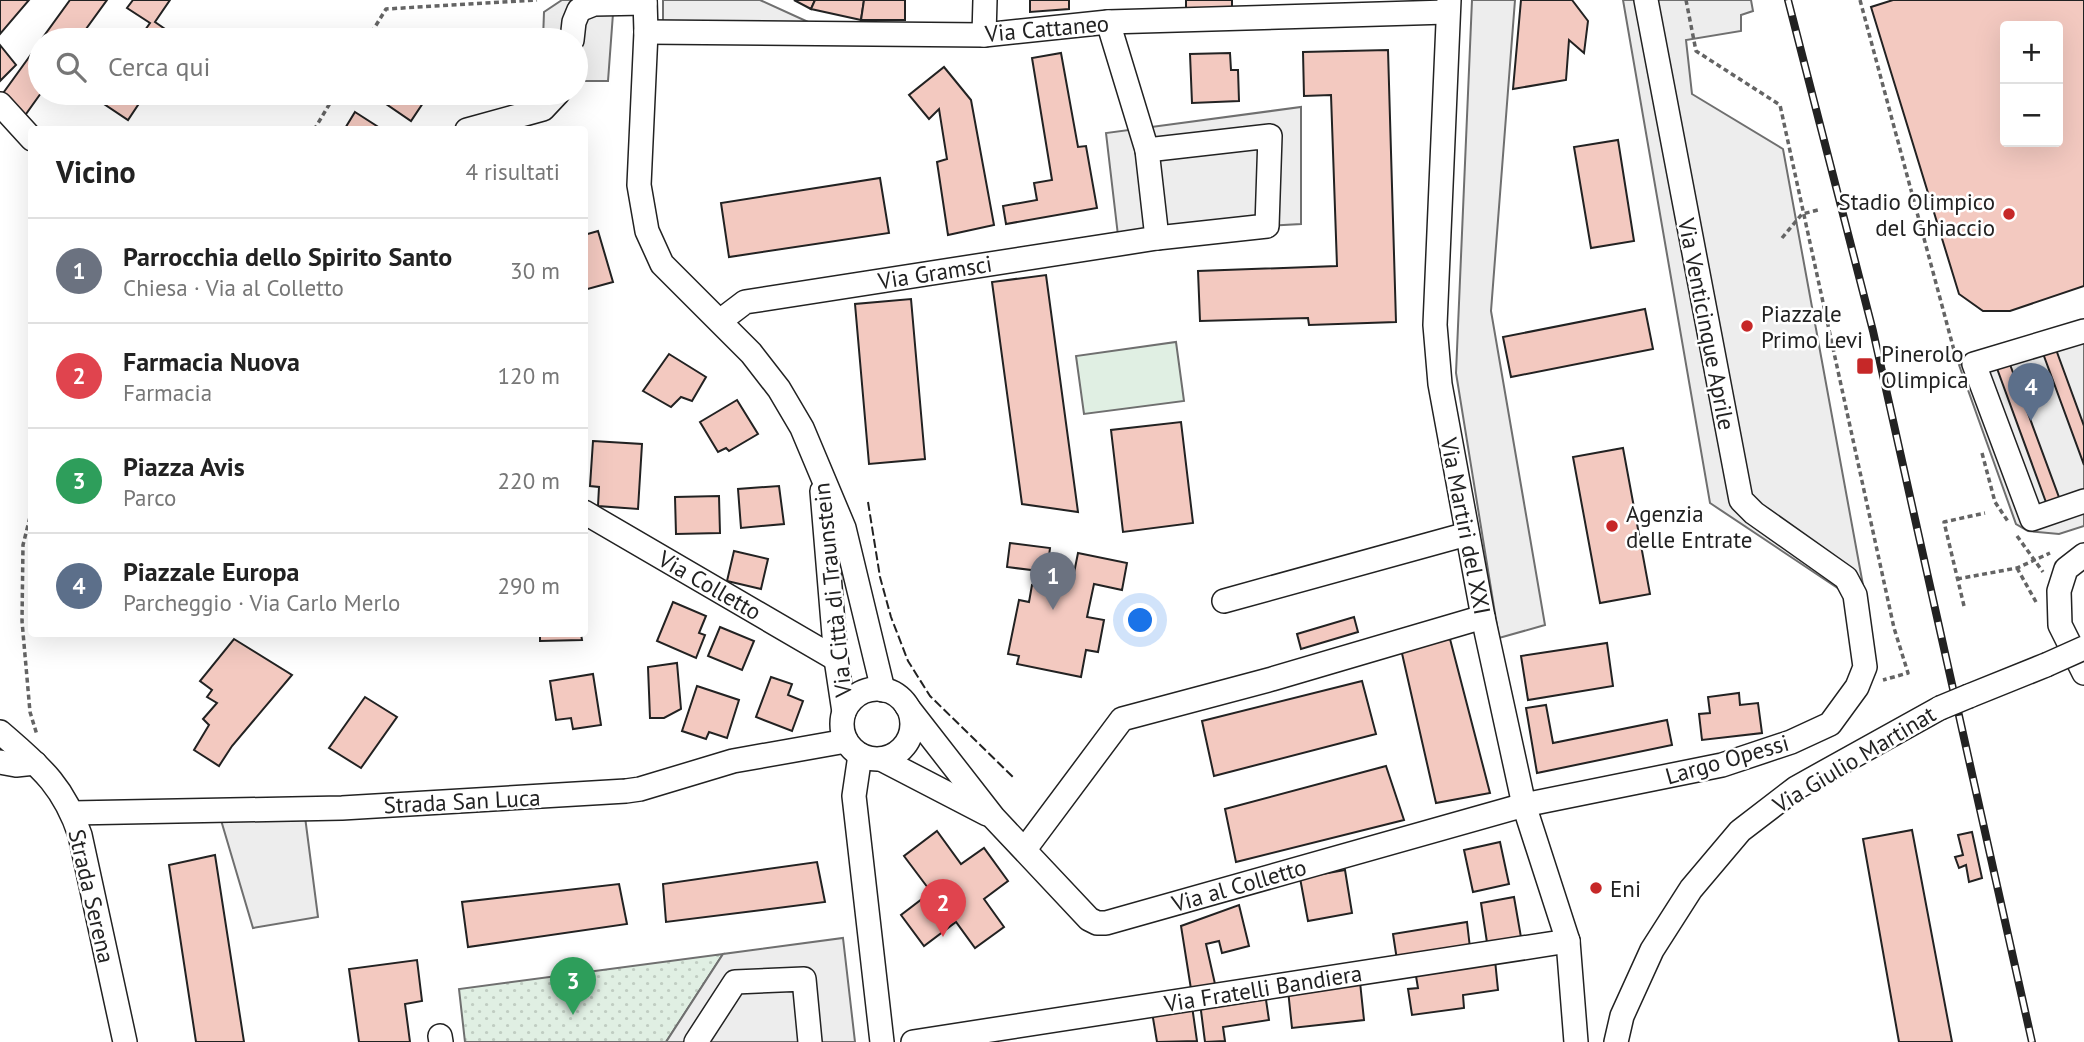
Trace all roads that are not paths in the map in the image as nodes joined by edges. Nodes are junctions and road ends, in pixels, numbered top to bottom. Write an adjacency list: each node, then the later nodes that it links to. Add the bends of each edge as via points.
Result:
1 (985, 0): 8 (street)
2 (1646, 0): 22 (street, Via Venticinque Aprile, via 1741,500 1846,578)
3 (645, 2): 6 (street, via 594,4 579,10); 7 (street, Via Città di Traunstein)
4 (1448, 6): 5 (street, Via Cattaneo); 20 (street, Via Martiri del XXI, via 1435,325 1440,384)
5 (1108, 22): 8 (street, Via Cattaneo); 13 (street)
6 (573, 28)
7 (646, 32): 8 (street, Via Cattaneo); 15 (street, Via Città di Traunstein, via 639,185 647,231 662,264)
8 (984, 35)
9 (0, 104): 12 (street)
10 (547, 105): 11 (street)
11 (481, 126)
12 (28, 135)
13 (1147, 150): 14 (street); 14 (street, Via Gramsci, via 1270,136 1267,226)
14 (1157, 238): 15 (street, Via Gramsci, via 745,302)
15 (720, 321): 17 (street, Via Città di Traunstein, via 779,389)
16 (2084, 331): 18 (street, via 1974,364 2032,519)
17 (819, 467): 26 (street, Via Città di Traunstein); 28 (street, Via Città di Traunstein, via 845,528)
18 (2084, 501)
19 (588, 514): 26 (street, Via Colletto)
20 (1467, 534): 23 (street); 24 (street, Via Martiri del XXI)
21 (2084, 555): 27 (street, via 2066,569 2059,591 2060,625)
22 (1855, 595): 35 (street, Largo Opessi, via 1865,667 1857,687 1829,724 1791,743 1722,765)
23 (1224, 601)
24 (1483, 617): 35 (street, Via Martiri del XXI); 38 (street, via 1122,719)
25 (2084, 648): 47 (street, Via Giulio Martinat, bridge, via 1940,708 1796,788 1740,831 1691,889 1652,950 1622,1016)
26 (836, 659): 30 (street, Via Città di Traunstein)
27 (2084, 673)
28 (883, 690): 29 (street); 30 (street, via 864,692)
29 (906, 705): 32 (street, via 912,724 906,743 891,756); 37 (street, Via al Colletto)
30 (844, 712): 32 (street, via 842,722)
31 (0, 732): 34 (street, Strada Serena)
32 (862, 751): 36 (street, Strada San Luca, via 733,761 626,792 342,808); 37 (street, Via al Colletto); 44 (street, via 854,796)
33 (0, 762): 34 (street)
34 (35, 763): 36 (street, Strada Serena, via 51,777)
35 (1524, 805): 38 (street, Via al Colletto, via 1106,923 1089,919); 39 (street, Via Martiri del XXI)
36 (72, 813): 41 (street, Strada Serena)
37 (993, 818): 38 (street, Via al Colletto)
38 (1025, 849)
39 (1568, 941): 40 (street, Via Fratelli Bandiera); 46 (street, Via Martiri del XXI)
40 (959, 1039): 45 (street, Via Fratelli Bandiera)
41 (125, 1042)
42 (696, 1042): 43 (street, via 735,982 804,979)
43 (810, 1042)
44 (882, 1042)
45 (914, 1042)
46 (1576, 1042)
47 (1616, 1042)

